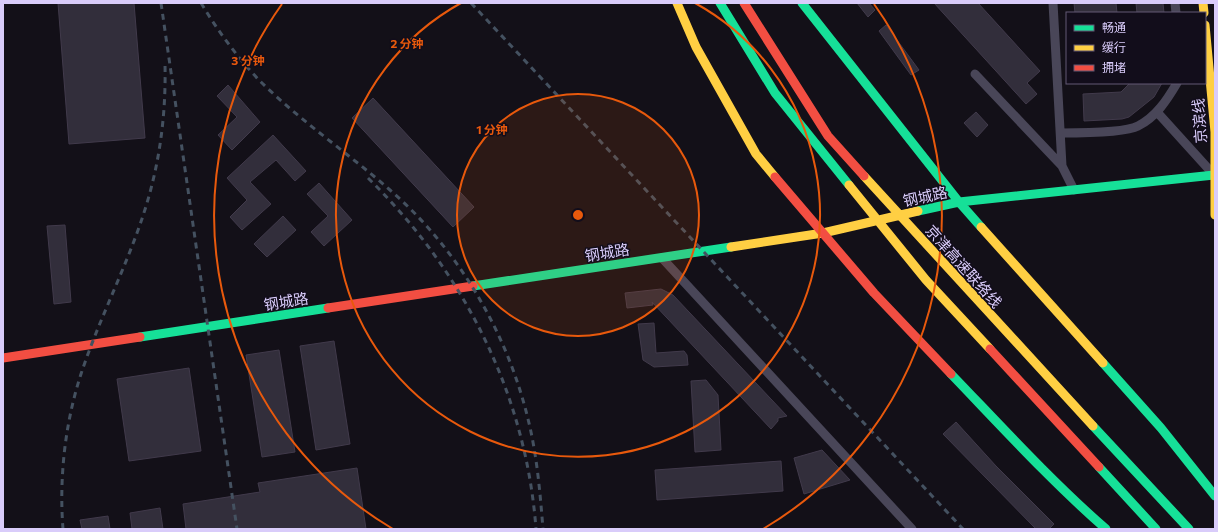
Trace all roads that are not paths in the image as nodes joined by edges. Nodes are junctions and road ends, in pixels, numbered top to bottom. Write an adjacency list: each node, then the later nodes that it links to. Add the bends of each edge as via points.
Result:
1 (677, 3): 18 (main road, via 696,47 756,154)
2 (720, 3): 24 (main road, via 775,93 926,280)
3 (744, 3): 25 (main road, 京津高速联络线, via 828,136)
4 (802, 3): 16 (main road)
5 (1053, 3): 12 (street)
6 (1206, 28): 7 (main road, 京滨线)
7 (1211, 43): 11 (main road, 京滨线)
8 (975, 74): 13 (street)
9 (1176, 84): 10 (street)
10 (1157, 112): 12 (street, via 1137,127); 14 (street)
11 (1215, 132): 14 (main road, 京滨线)
12 (1061, 134): 13 (street)
13 (1062, 166): 15 (street)
14 (1215, 175): 15 (main road, 钢城路); 17 (main road, 京滨线)
15 (1074, 190): 16 (main road, 钢城路)
16 (959, 202): 18 (main road, 钢城路); 21 (main road, via 1161,428)
17 (1215, 215)
18 (823, 232): 19 (main road, 钢城路); 23 (main road, via 874,293 1017,443)
19 (662, 258): 20 (main road, 钢城路); 22 (street)
20 (3, 358)
21 (1215, 496)
22 (912, 529)
23 (1106, 529)
24 (1156, 529)
25 (1189, 529)

